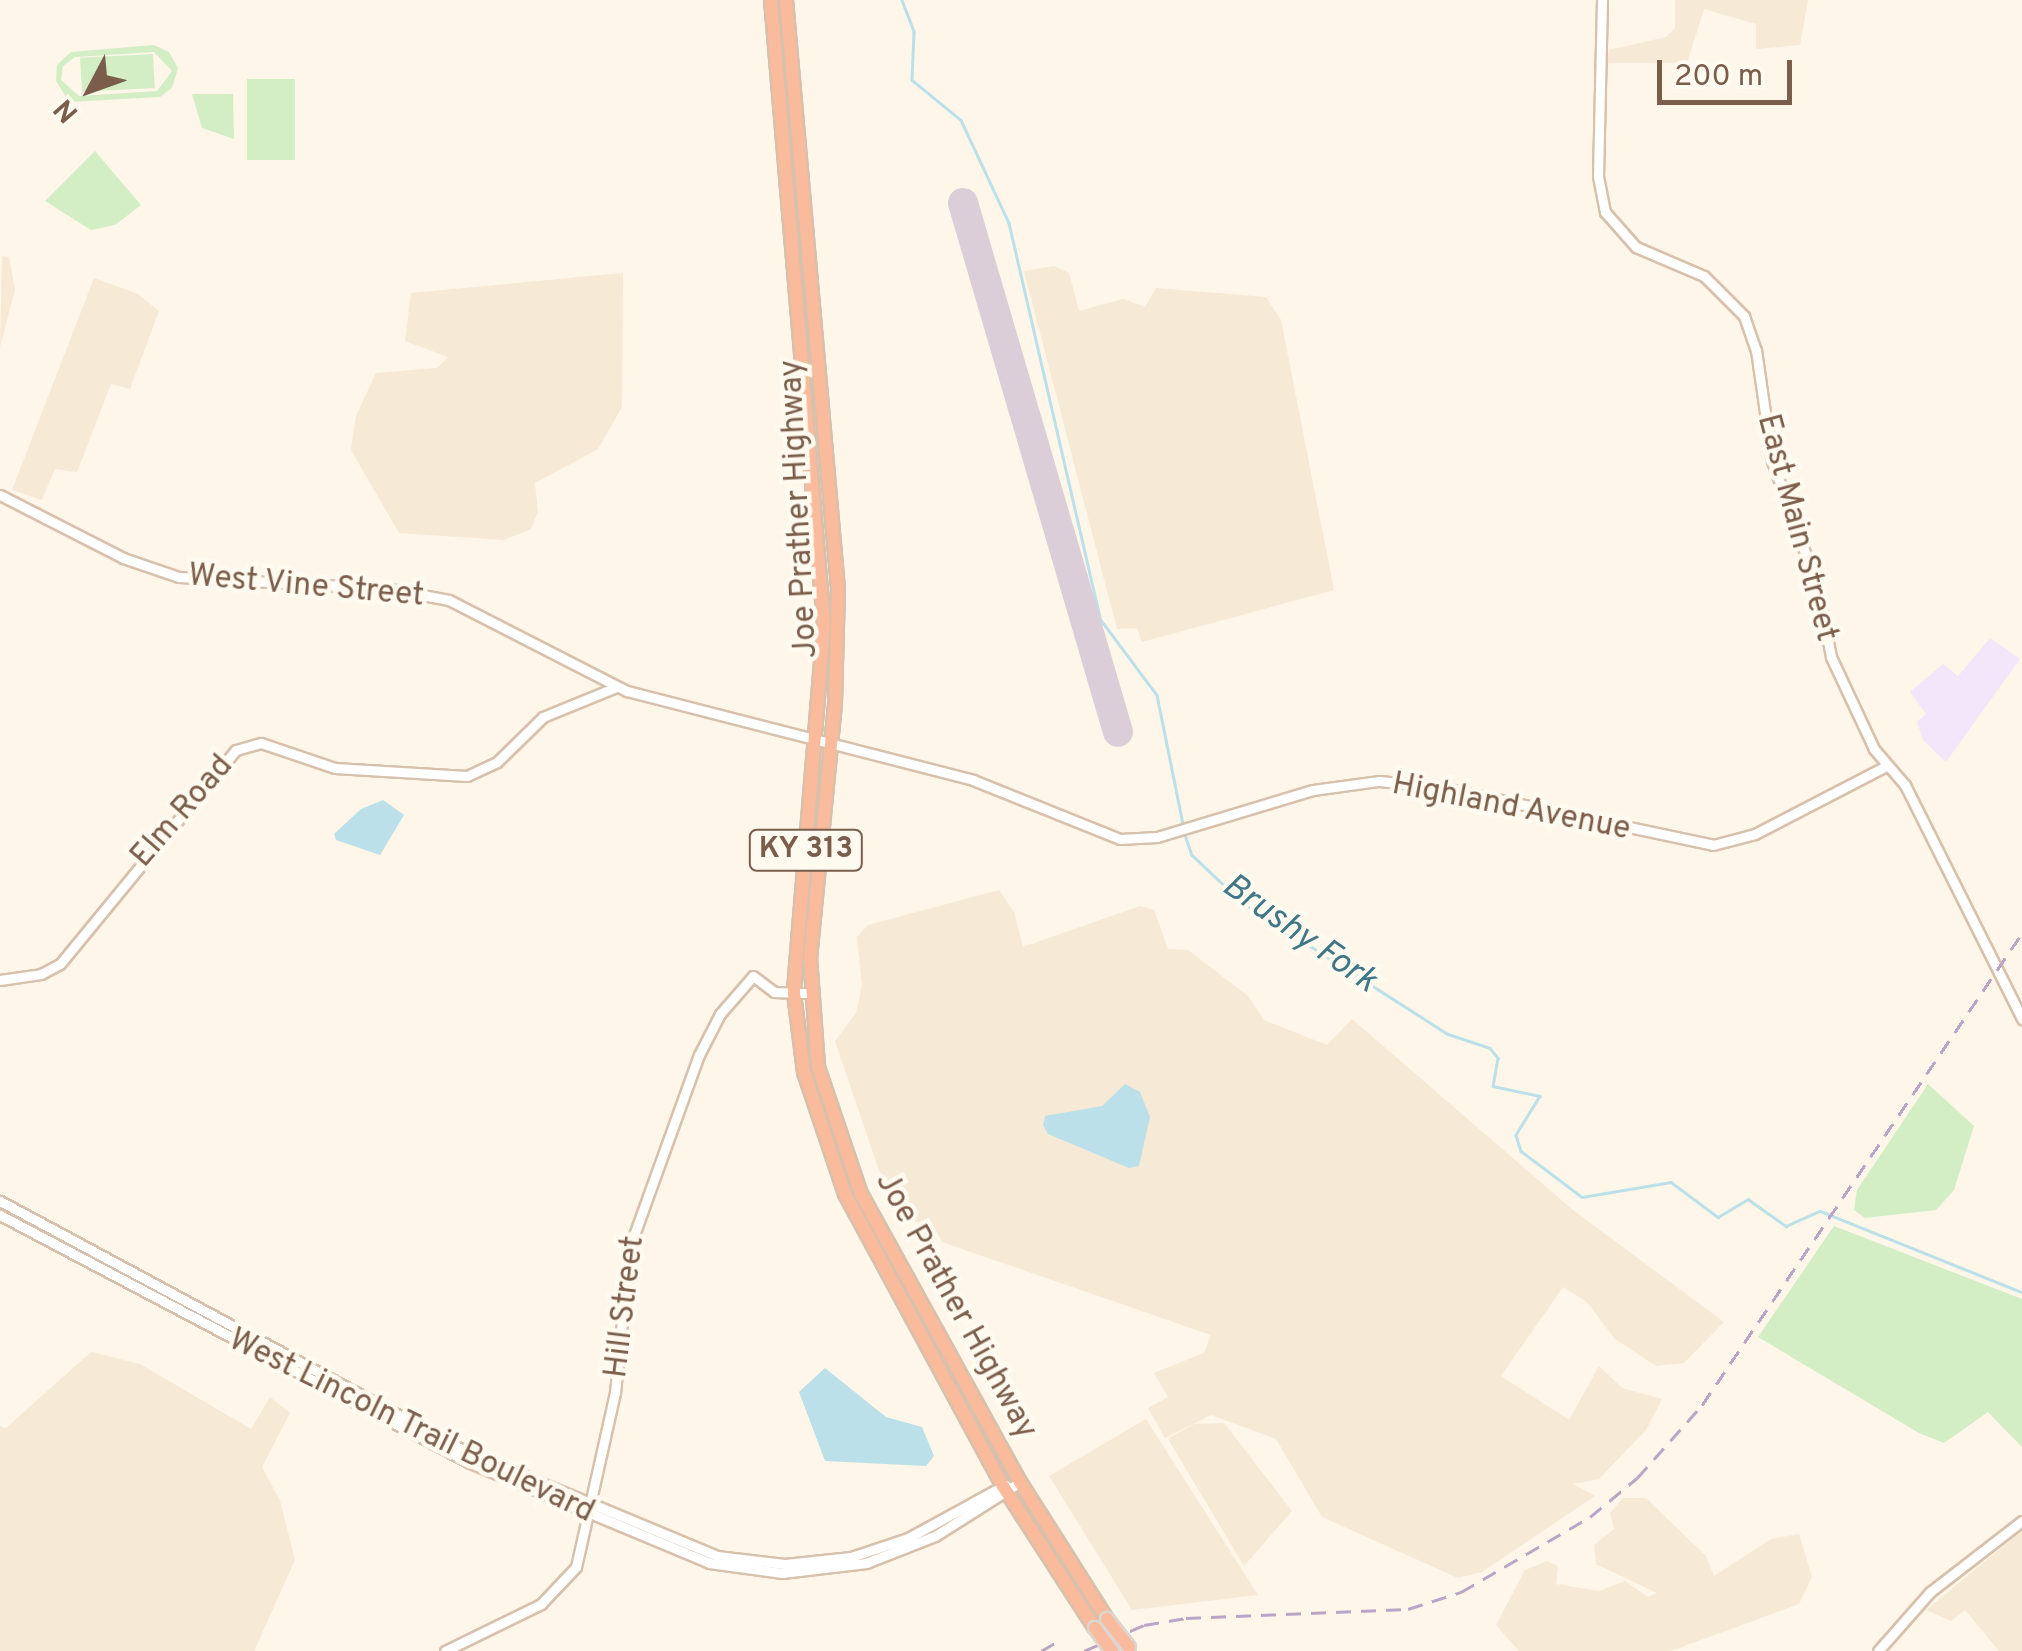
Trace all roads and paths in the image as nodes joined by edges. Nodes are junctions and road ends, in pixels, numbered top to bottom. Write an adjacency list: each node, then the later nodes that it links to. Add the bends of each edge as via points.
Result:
1 (771, 0): 7 (highway, Joe Prather Highway / KY 313, via 820,515)
2 (786, 0): 7 (highway, Joe Prather Highway / KY 313, via 834,514 838,634)
3 (1602, 0): 8 (main road, East Main Street, via 1602,203 1627,240 1704,276 1744,316 1756,350 1772,460 1817,586 1828,648)
4 (0, 495): 5 (main road, West Vine Street, via 123,558 179,577 385,588 448,600)
5 (616, 687): 6 (main road, West Vine Street); 9 (main road, Elm Road, via 543,717 496,762 467,776 335,768 261,743 236,750 60,964 42,974)
6 (724, 719): 7 (main road, Highland Avenue)
7 (824, 743): 8 (main road, Highland Avenue, via 973,780 1097,834 1133,839 1333,786 1399,782 1712,845 1754,834); 10 (highway, Joe Prather Highway / KY 313); 11 (highway, Joe Prather Highway / KY 313)
8 (1886, 766): 12 (main road, East Main Street, via 1905,785)
9 (0, 980)
10 (810, 992): 11 (main road, Hill Street); 15 (highway, Joe Prather Highway / KY 313, via 821,1082 846,1162)
11 (794, 993): 16 (highway, Joe Prather Highway / KY 313, via 804,1072 830,1161); 17 (main road, Hill Street, via 774,992 753,976 720,1014 699,1055 630,1249 619,1367)
12 (2022, 1019)
13 (0, 1201): 17 (main road, West Lincoln Trail Boulevard, via 432,1434)
14 (0, 1216): 17 (main road, West Lincoln Trail Boulevard, via 439,1448)
15 (1020, 1482): 16 (main road, West Lincoln Trail Boulevard); 19 (highway, Joe Prather Highway / KY 313, bridge)
16 (1005, 1490): 17 (main road, West Lincoln Trail Boulevard, via 887,1547 798,1564 717,1556); 21 (highway, Joe Prather Highway / KY 313, bridge)
17 (591, 1512): 20 (main road, Hill Street, via 580,1560 558,1591)
18 (2022, 1520): 22 (main road, via 1933,1589)
19 (1131, 1649)
20 (445, 1651)
21 (1112, 1651)
22 (1878, 1651)

